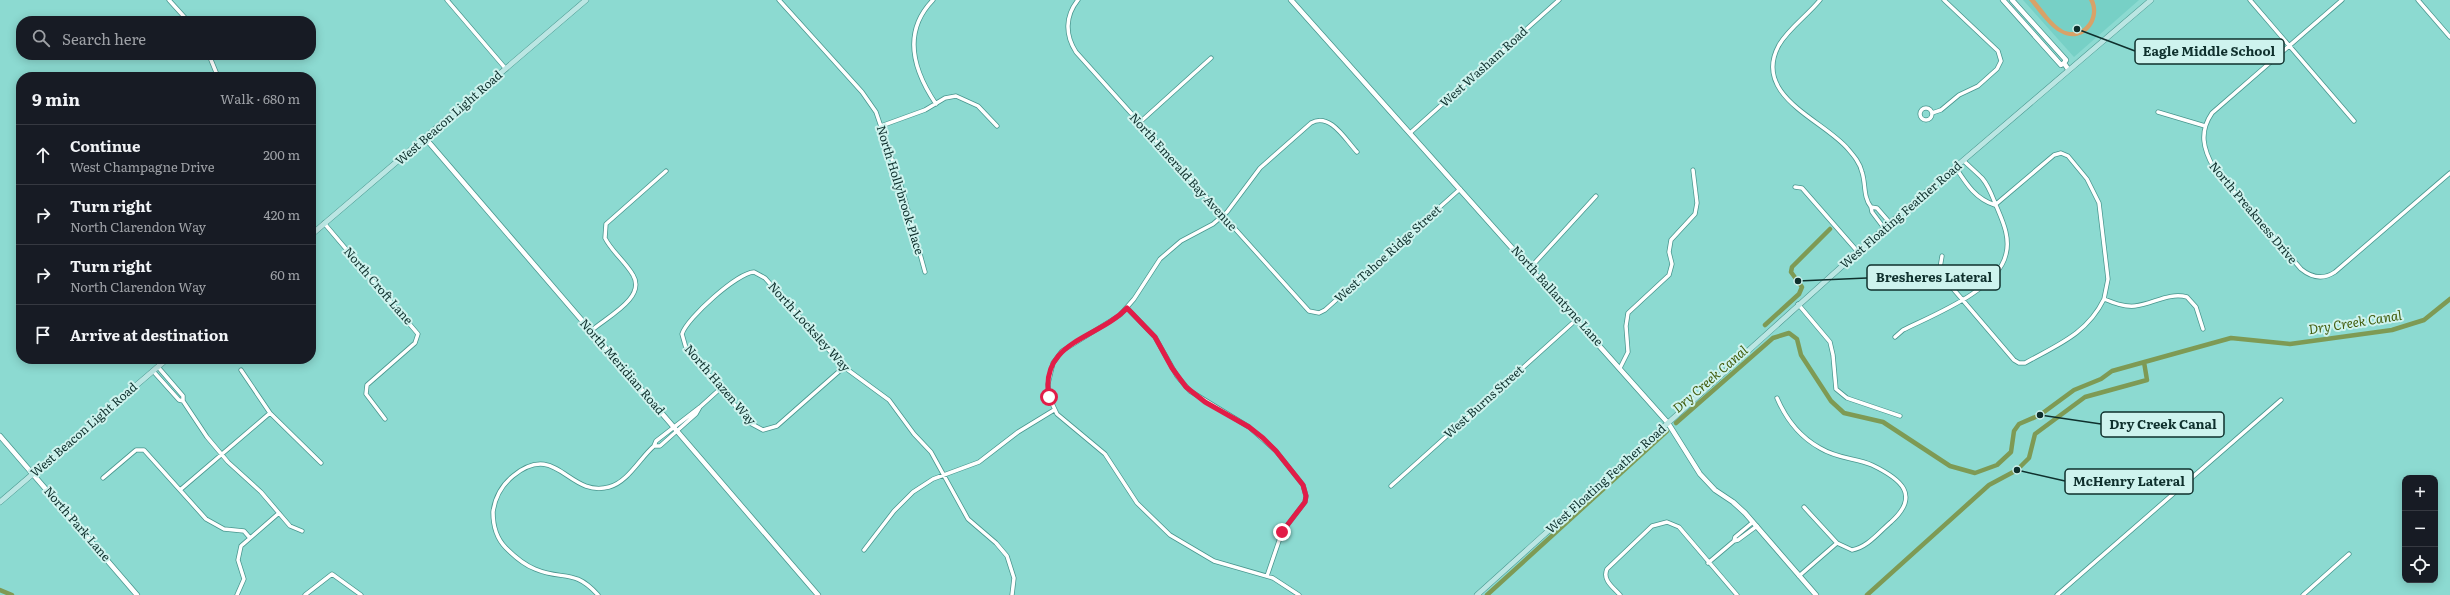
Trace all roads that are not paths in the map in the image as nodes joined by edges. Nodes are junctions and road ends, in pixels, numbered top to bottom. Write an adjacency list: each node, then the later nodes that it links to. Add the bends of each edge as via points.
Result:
1 (169, 0): 17 (street)
2 (447, 0): 23 (street)
3 (586, 0): 23 (main road, West Beacon Light Road)
4 (779, 0): 31 (street, North Hollybrook Place, via 862,92)
5 (933, 0): 26 (street, via 919,17 913,42 924,84)
6 (1078, 0): 30 (street, North Emerald Bay Avenue, via 1071,10 1068,36 1076,52)
7 (1291, 0): 34 (street, North Ballantyne Lane)
8 (1559, 0): 34 (street, West Washam Road)
9 (1820, 0): 46 (street, via 1788,32 1779,46 1774,60 1776,82 1782,93 1807,117 1834,134 1856,159 1863,173 1868,203)
10 (1944, 0): 28 (street, via 1998,51 2001,61 1997,69 1978,86 1959,94 1941,110)
11 (2002, 0): 22 (street, via 2061,65)
12 (2012, 0): 22 (street, via 2066,60)
13 (2151, 0): 24 (main road, West Floating Feather Road)
14 (2250, 0): 19 (street)
15 (2342, 0): 19 (street)
16 (2418, 0): 18 (street)
17 (183, 16)
18 (2450, 37)
19 (2289, 46): 29 (street); 33 (street, via 2219,106)
20 (1211, 58): 30 (street)
21 (211, 60): 25 (street)
22 (2064, 63): 24 (street)
23 (506, 69): 35 (main road, West Beacon Light Road)
24 (2068, 69): 37 (main road, West Floating Feather Road)
25 (216, 72)
26 (936, 104): 31 (street); 32 (street, via 951,96 962,97 978,106)
27 (2158, 112): 33 (street)
28 (1932, 113)
29 (2354, 121)
30 (1139, 123): 47 (street, North Emerald Bay Avenue)
31 (881, 126): 55 (street, North Hollybrook Place)
32 (996, 126)
33 (2204, 126): 41 (street, North Preakness Drive, via 2203,145 2214,168 2301,269 2314,277 2329,275)
34 (1410, 133): 43 (street, North Ballantyne Lane)
35 (426, 139): 48 (main road, West Beacon Light Road); 63 (street, North Meridian Road)
36 (1357, 152): 47 (street, via 1328,121 1317,119 1260,168 1238,201)
37 (1964, 161): 38 (main road, West Floating Feather Road); 45 (street, via 1982,178 1991,192)
38 (1956, 168): 45 (street, via 1974,194 1982,201); 49 (main road, West Floating Feather Road)
39 (1693, 170): 69 (street, via 1697,203 1695,214 1671,240 1669,252 1672,264 1669,274 1628,313 1628,352)
40 (666, 171): 63 (street, via 606,224 605,238 633,274 636,286 629,301)
41 (2450, 173)
42 (1795, 187): 52 (street, via 1802,188)
43 (1460, 189): 54 (street, North Ballantyne Lane); 60 (street, West Tahoe Ridge Street, via 1325,310)
44 (1596, 196): 54 (street)
45 (1995, 205): 56 (street, via 2054,155 2061,153 2068,156 2087,179 2099,203 2108,279); 57 (street, via 2007,235 2006,254 1993,278)
46 (1872, 207): 49 (street, via 1877,208); 50 (street, via 1872,212)
47 (1222, 216): 59 (street, via 1168,251 1152,268); 60 (street, North Emerald Bay Avenue, via 1305,308)
48 (324, 223): 51 (main road, West Beacon Light Road); 79 (street, North Croft Lane, via 418,334 416,343 366,385 366,394)
49 (1890, 223): 50 (main road, West Floating Feather Road)
50 (1884, 228): 52 (main road, West Floating Feather Road)
51 (316, 230)
52 (1858, 252): 58 (main road, West Floating Feather Road)
53 (1942, 256): 57 (street, via 1940,268 1944,277)
54 (1531, 267): 61 (street, North Ballantyne Lane)
55 (925, 272)
56 (2104, 299): 57 (street, via 2086,327 2025,363 2014,360); 62 (street, via 2121,305 2135,306 2172,296 2187,297 2196,307)
57 (1962, 300): 65 (street, via 1903,330)
58 (1798, 304): 78 (street, via 1830,342 1836,390 1847,398); 80 (main road, West Floating Feather Road)
59 (1127, 308): 76 (street, via 1113,320 1069,345 1057,357 1050,370 1048,384); 102 (street, via 1155,337 1186,387 1205,402 1263,438 1303,485 1305,502 1282,532)
60 (1314, 313)
61 (1577, 319): 69 (street, North Ballantyne Lane); 88 (street, West Burns Street)
62 (2203, 330)
63 (591, 331): 81 (street, North Meridian Road)
64 (682, 334): 68 (street, North Locksley Way, via 688,322 738,278 754,272 765,278); 72 (street, North Hazen Way, via 686,348)
65 (1895, 337)
66 (161, 364): 67 (main road, West Beacon Light Road)
67 (158, 367): 71 (main road, West Beacon Light Road); 74 (street, via 183,396)
68 (844, 367): 72 (street, North Hazen Way, via 777,426 764,430 750,423); 86 (street, North Locksley Way, via 889,400 934,456)
69 (1620, 368): 80 (street, North Ballantyne Lane)
70 (241, 370): 77 (street)
71 (154, 371): 74 (street, via 179,400); 85 (main road, West Beacon Light Road)
72 (721, 388): 81 (street, via 696,414)
73 (1777, 398): 98 (street, via 1791,423 1807,440 1834,455 1872,465 1898,482 1906,495 1906,504 1901,513 1865,545 1852,550)
74 (183, 400): 83 (street)
75 (2280, 400): 116 (street)
76 (1054, 410): 86 (street, via 1018,432 979,462); 102 (street, via 1064,422 1105,454 1137,503 1170,535 1214,561)
77 (270, 413): 83 (street); 84 (street)
78 (1900, 416)
79 (385, 418)
80 (1668, 423): 93 (street, North Ballantyne Lane, via 1705,480 1742,509); 112 (main road, West Floating Feather Road)
81 (675, 429): 108 (street, via 660,446 654,446 611,487 599,489 583,485 555,466 538,463 517,472 497,495 494,524 500,542 507,549 536,570 578,578 588,583); 109 (street, North Meridian Road)
82 (0, 436): 85 (street, North Park Lane)
83 (222, 454): 89 (street); 92 (street)
84 (321, 463)
85 (33, 474): 90 (main road, West Beacon Light Road); 104 (street, North Park Lane)
86 (945, 474): 99 (street, via 923,485 902,502 869,540); 110 (street, North Locksley Way, via 968,519 1007,556 1013,572)
87 (103, 478): 89 (street, via 136,450 144,450)
88 (1391, 486)
89 (180, 490): 96 (street, via 206,519 224,529 244,531)
90 (0, 502)
91 (1804, 507): 98 (street)
92 (279, 513): 95 (street, via 290,526); 96 (street)
93 (1753, 522): 94 (street, North Ballantyne Lane); 97 (street)
94 (1757, 526): 97 (street, via 1738,540); 103 (street, North Ballantyne Lane)
95 (302, 531)
96 (250, 538): 105 (street, via 241,546 238,553 244,579)
97 (1734, 540): 101 (street)
98 (1837, 543): 103 (street)
99 (864, 550)
100 (2349, 554): 117 (street)
101 (1708, 563): 113 (street, via 1679,527 1667,522 1652,526 1607,569 1605,575); 114 (street)
102 (1267, 576): 111 (street)
103 (1799, 576): 115 (street, North Ballantyne Lane)
104 (137, 595)
105 (237, 595)
106 (305, 595): 107 (street, via 332,574)
107 (361, 595)
108 (598, 595)
109 (818, 595)
110 (1012, 595)
111 (1299, 595)
112 (1477, 595)
113 (1620, 595)
114 (1737, 595)
115 (1816, 595)
116 (2057, 595)
117 (2303, 595)

